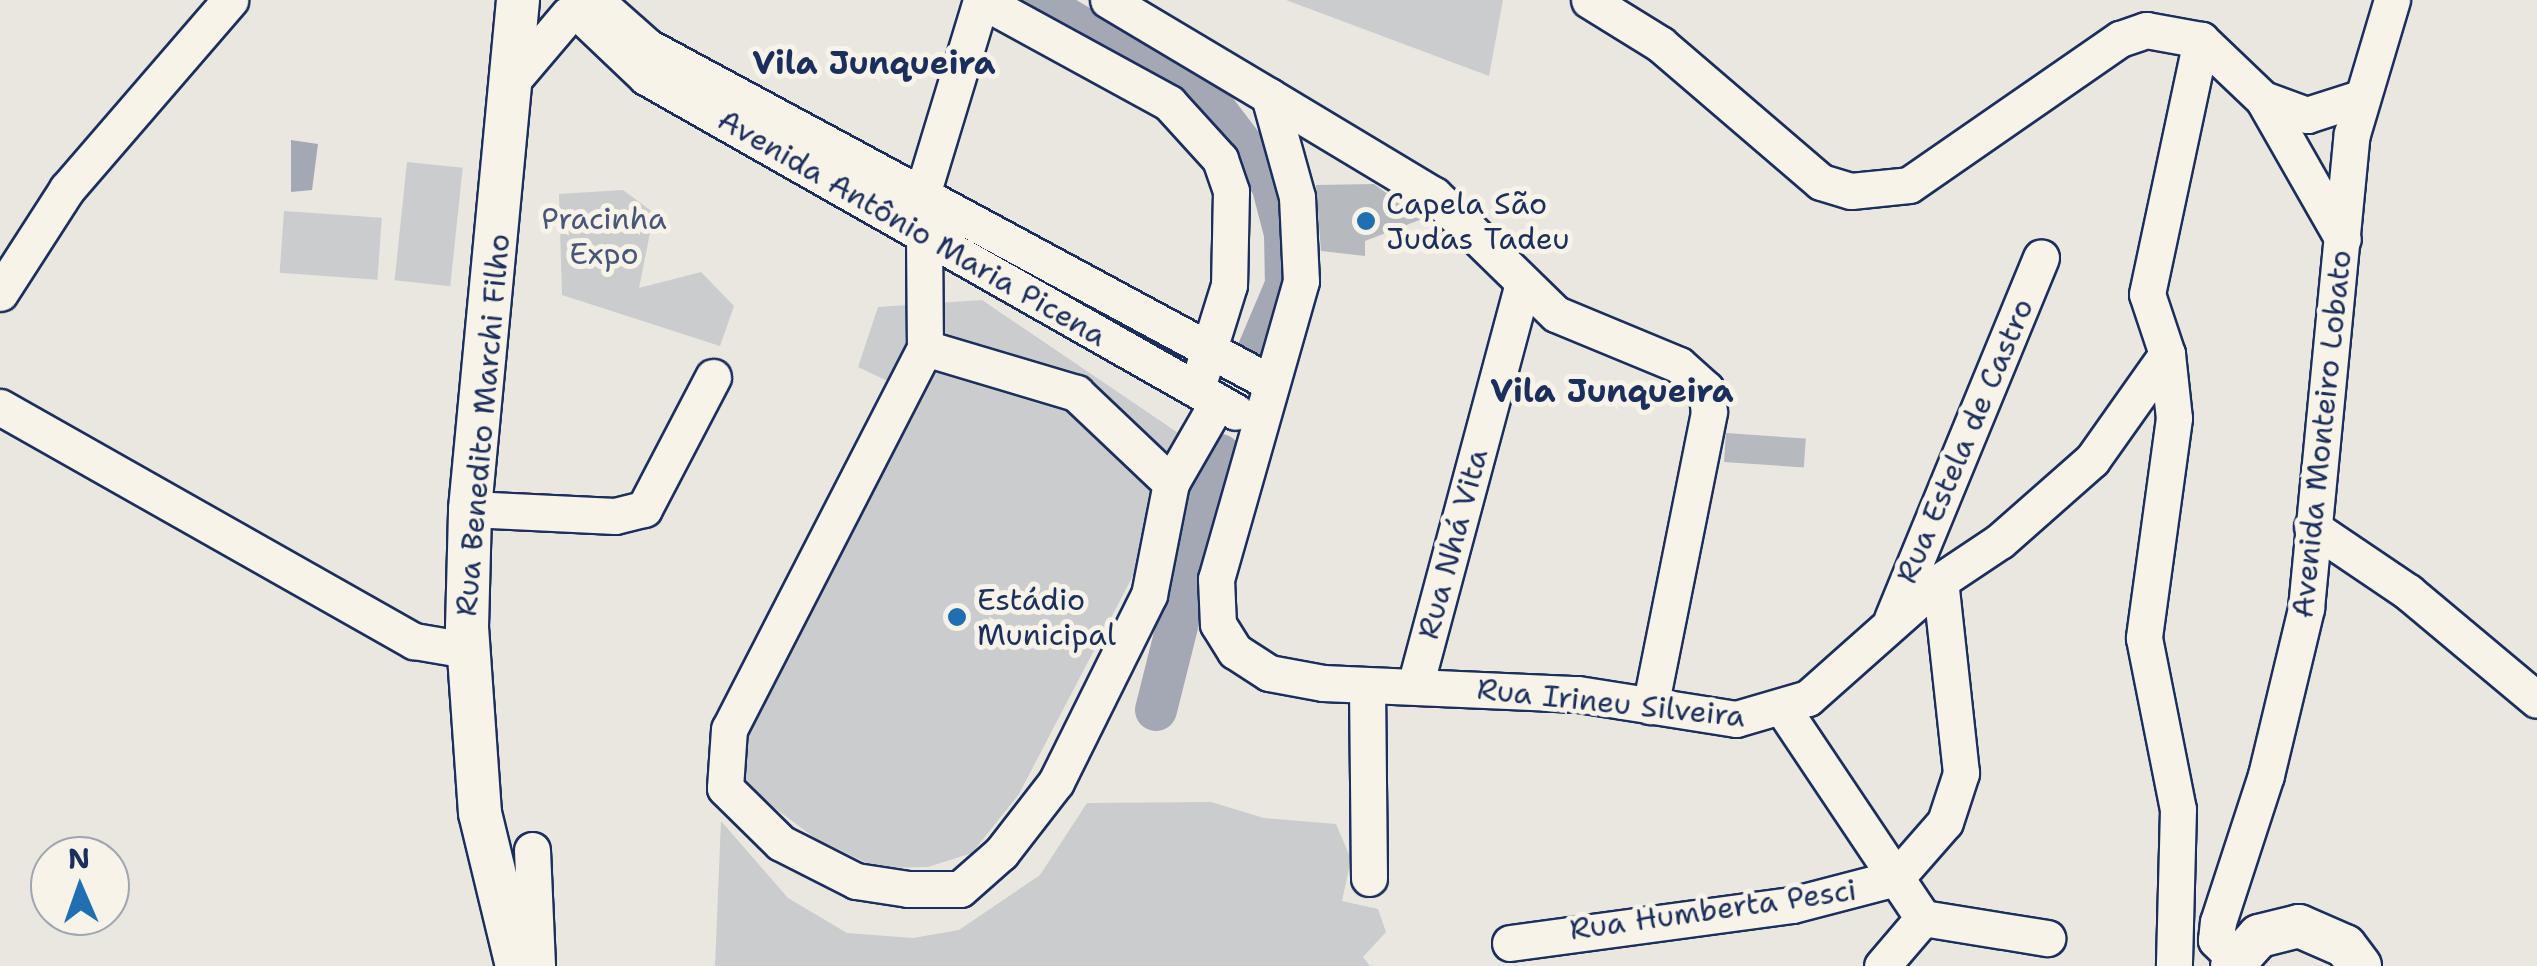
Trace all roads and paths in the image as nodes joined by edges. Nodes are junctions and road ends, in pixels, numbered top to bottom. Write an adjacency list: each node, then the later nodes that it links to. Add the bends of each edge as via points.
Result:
1 (230, 0): 18 (street, via 67,188)
2 (518, 0): 9 (main road, Rua Benedito Marchi Filho)
3 (981, 0): 13 (street); 20 (street, via 1169,103 1220,159 1231,191 1230,285)
4 (1108, 0): 10 (street)
5 (1589, 0): 8 (street, via 1660,44 1820,182 1851,191 1909,185 2120,39 2146,30)
6 (2392, 0): 11 (street, Avenida Monteiro Lobato)
7 (579, 6): 9 (street); 13 (street, Avenida Antônio Maria Picena); 14 (street, Avenida Antônio Maria Picena, via 646,76)
8 (2201, 40): 12 (street); 21 (street, via 2147,294)
9 (512, 81): 28 (main road, Rua Benedito Marchi Filho)
10 (1269, 96): 17 (street, via 1434,195); 23 (street, Rua Irineu Silveira, via 1304,241 1301,281)
11 (2360, 98): 12 (street, via 2308,115); 15 (street, Avenida Monteiro Lobato)
12 (2263, 99): 15 (street)
13 (921, 198): 20 (street, Avenida Antônio Maria Picena)
14 (924, 236): 19 (street); 24 (street, Avenida Antônio Maria Picena)
15 (2344, 242): 29 (street, Avenida Monteiro Lobato)
16 (2041, 258): 31 (street, Rua Estela de Castro)
17 (1522, 287): 34 (street, Rua Nhá Vita); 36 (street, via 1556,314 1679,365 1706,389 1709,412)
18 (0, 293)
19 (925, 348): 27 (street, via 1076,393); 27 (street, via 729,729 725,788 782,843 856,881 908,889 960,889 1000,853 1056,782 1149,595)
20 (1206, 354): 23 (street, Avenida Antônio Maria Picena); 24 (street)
21 (2167, 354): 30 (street, Rua Irineu Silveira, via 2092,460); 50 (street, via 2173,434 2144,638 2178,809)
22 (713, 377): 28 (street, via 644,509 616,516)
23 (1269, 382): 26 (street, Rua Irineu Silveira)
24 (1207, 398): 26 (street, Avenida Antônio Maria Picena); 27 (street)
25 (0, 408): 32 (street, via 414,641)
26 (1257, 422): 33 (street, Rua Irineu Silveira, via 1216,579 1218,624 1235,651 1269,673)
27 (1171, 482)
28 (470, 508): 32 (main road, Rua Benedito Marchi Filho)
29 (2312, 526): 35 (street, via 2408,592); 39 (street, Avenida Monteiro Lobato, via 2306,608)
30 (1940, 581): 31 (street, Rua Irineu Silveira); 41 (street, Rua Humberta Pesci, via 1960,773 1945,822)
31 (1890, 624): 37 (street, Rua Irineu Silveira, via 1830,682)
32 (467, 650): 47 (main road, Rua Benedito Marchi Filho, via 480,814)
33 (1367, 686): 34 (street, Rua Irineu Silveira); 40 (street)
34 (1415, 686): 36 (street, Rua Irineu Silveira)
35 (2537, 700)
36 (1650, 706): 37 (street, Rua Irineu Silveira, via 1736,719)
37 (1783, 709): 41 (street)
38 (532, 850): 48 (street)
39 (2236, 865): 43 (street, via 2248,912); 46 (street, Avenida Monteiro Lobato, via 2216,940)
40 (1369, 878)
41 (1896, 878): 42 (street); 45 (street, Rua Humberta Pesci, via 1792,905)
42 (1924, 918): 44 (street); 49 (street)
43 (2274, 930): 46 (main road); 51 (main road, via 2324,932)
44 (2048, 938)
45 (1510, 943)
46 (2233, 962)
47 (518, 966)
48 (537, 966)
49 (1882, 966)
50 (2174, 966)
51 (2360, 966)

